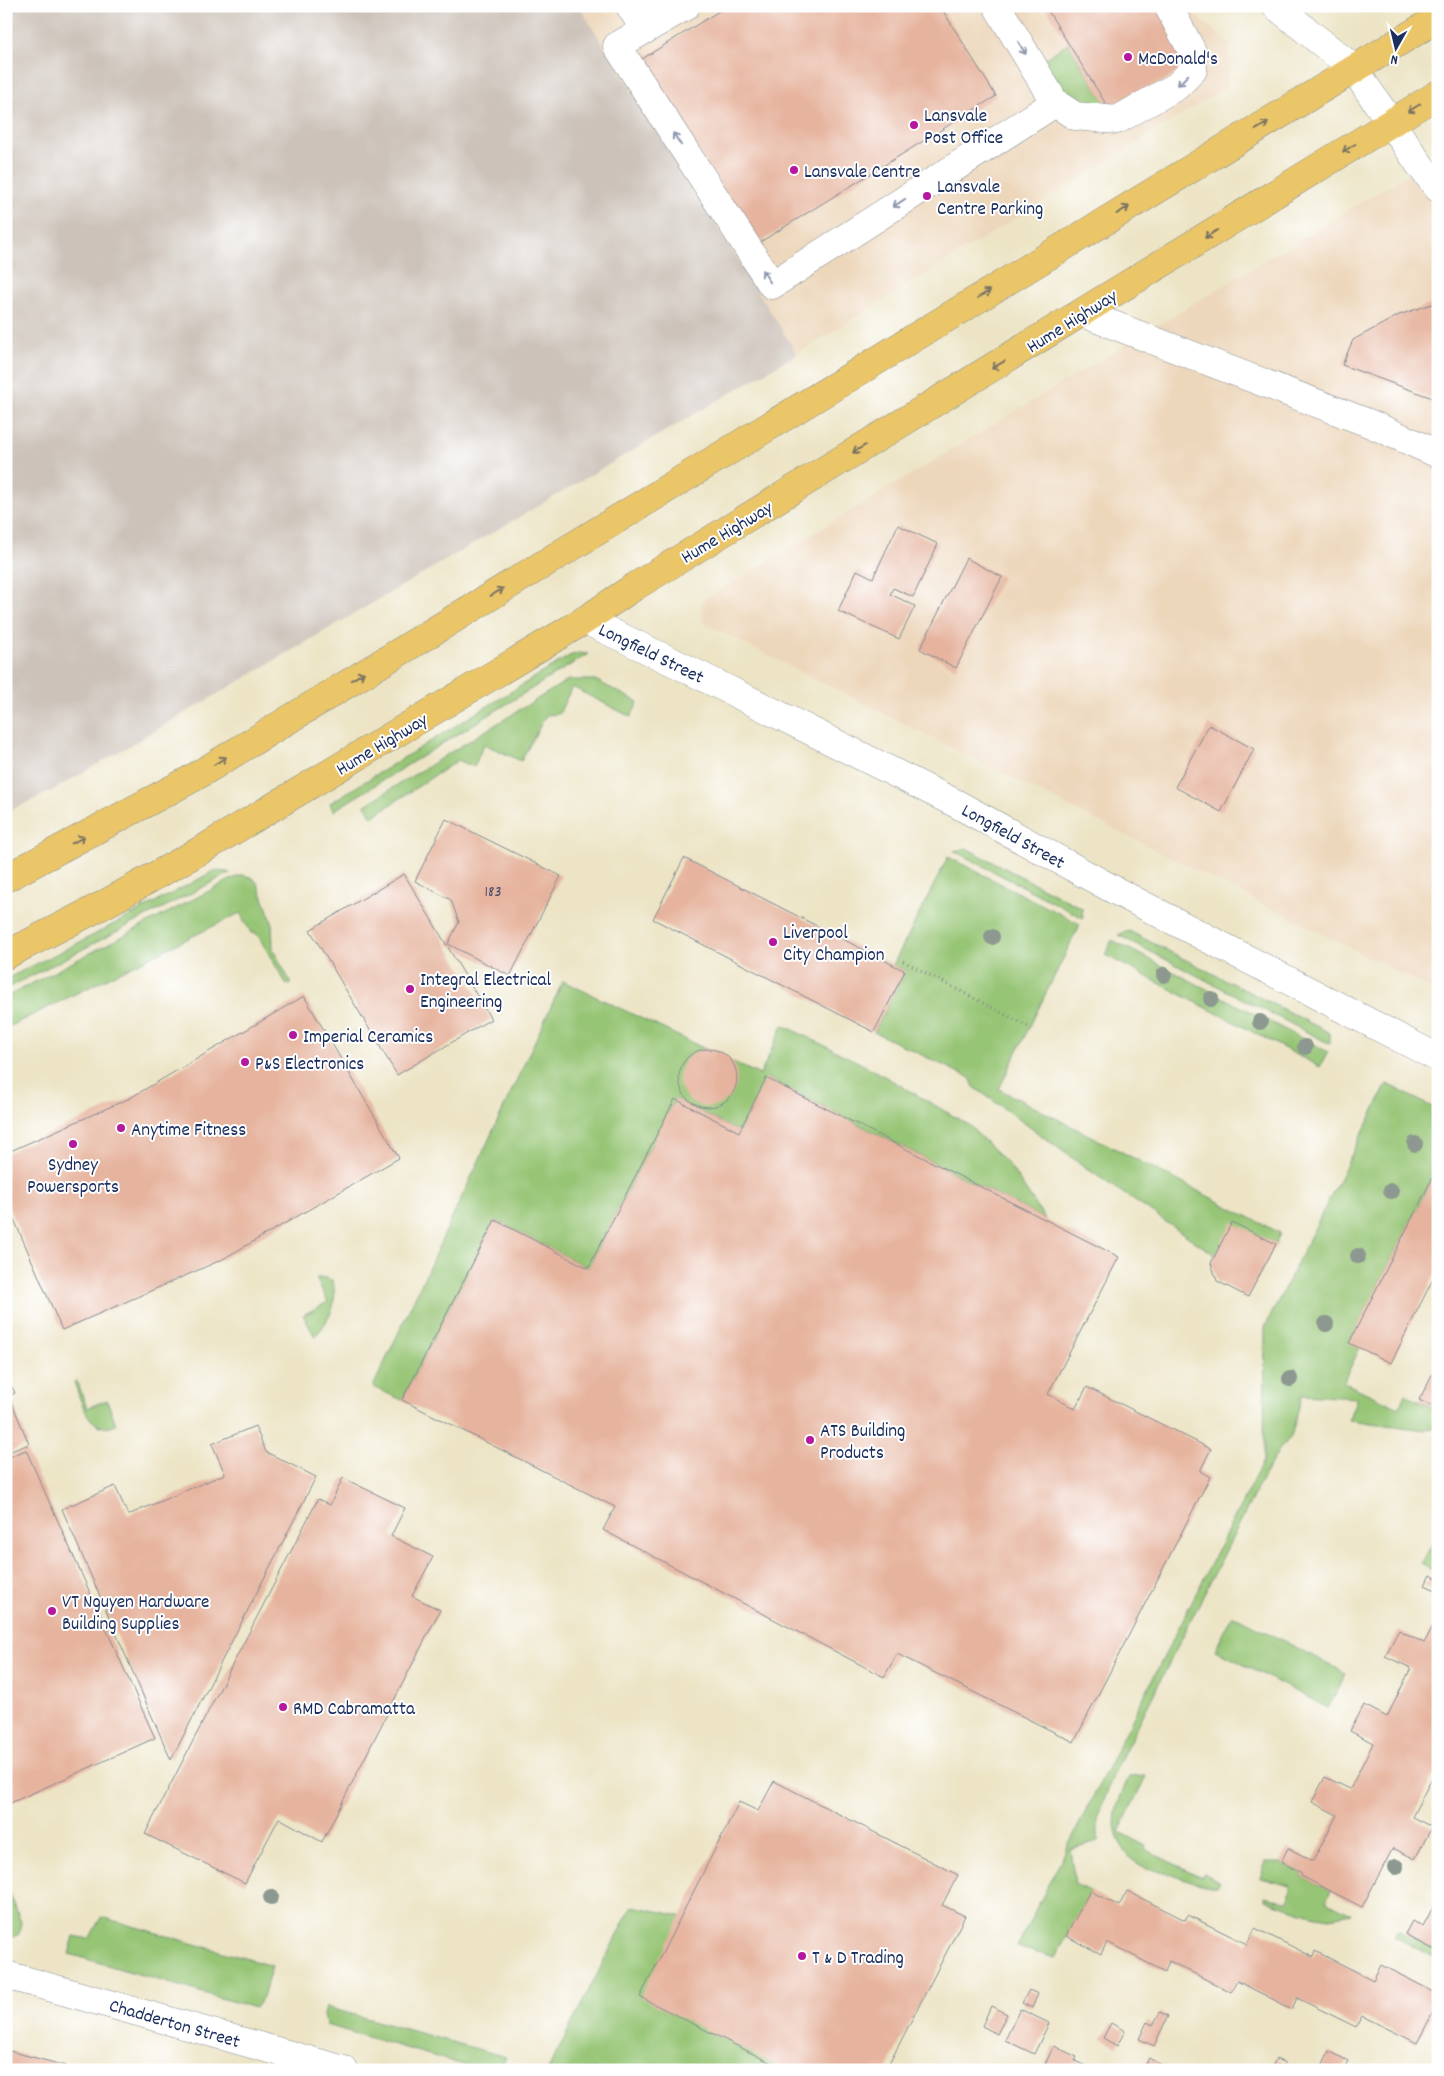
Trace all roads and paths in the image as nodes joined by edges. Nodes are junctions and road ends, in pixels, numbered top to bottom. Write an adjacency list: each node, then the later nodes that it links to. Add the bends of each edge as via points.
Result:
1 (630, 6): 7 (street)
2 (686, 6): 7 (street)
3 (997, 6): 10 (street, one-way to 10)
4 (1168, 6): 10 (street, one-way to 10, via 1192,51 1193,70 1177,86 1117,120 1074,116)
5 (1276, 6): 8 (street)
6 (1438, 18): 8 (highway)
7 (645, 30): 10 (street, one-way to 7, via 772,285 617,46)
8 (1353, 68): 11 (street); 16 (highway, one-way to 8, via 193,778)
9 (1438, 94): 11 (highway, Hume Highway, one-way to 11)
10 (1055, 104)
11 (1391, 123): 12 (street); 13 (highway, Hume Highway, one-way to 13)
12 (1438, 188)
13 (1082, 313): 14 (street, via 1371,424); 15 (highway, Hume Highway, one-way to 15)
14 (1438, 454)
15 (585, 620): 17 (highway, Hume Highway, via 203,849); 20 (street, Longfield Street, via 957,804 1127,897)
16 (6, 878)
17 (6, 955)
18 (903, 961): 19 (path)
19 (1029, 1027)
20 (1438, 1058)
21 (6, 1975): 22 (street, Chadderton Street)
22 (344, 2070)

